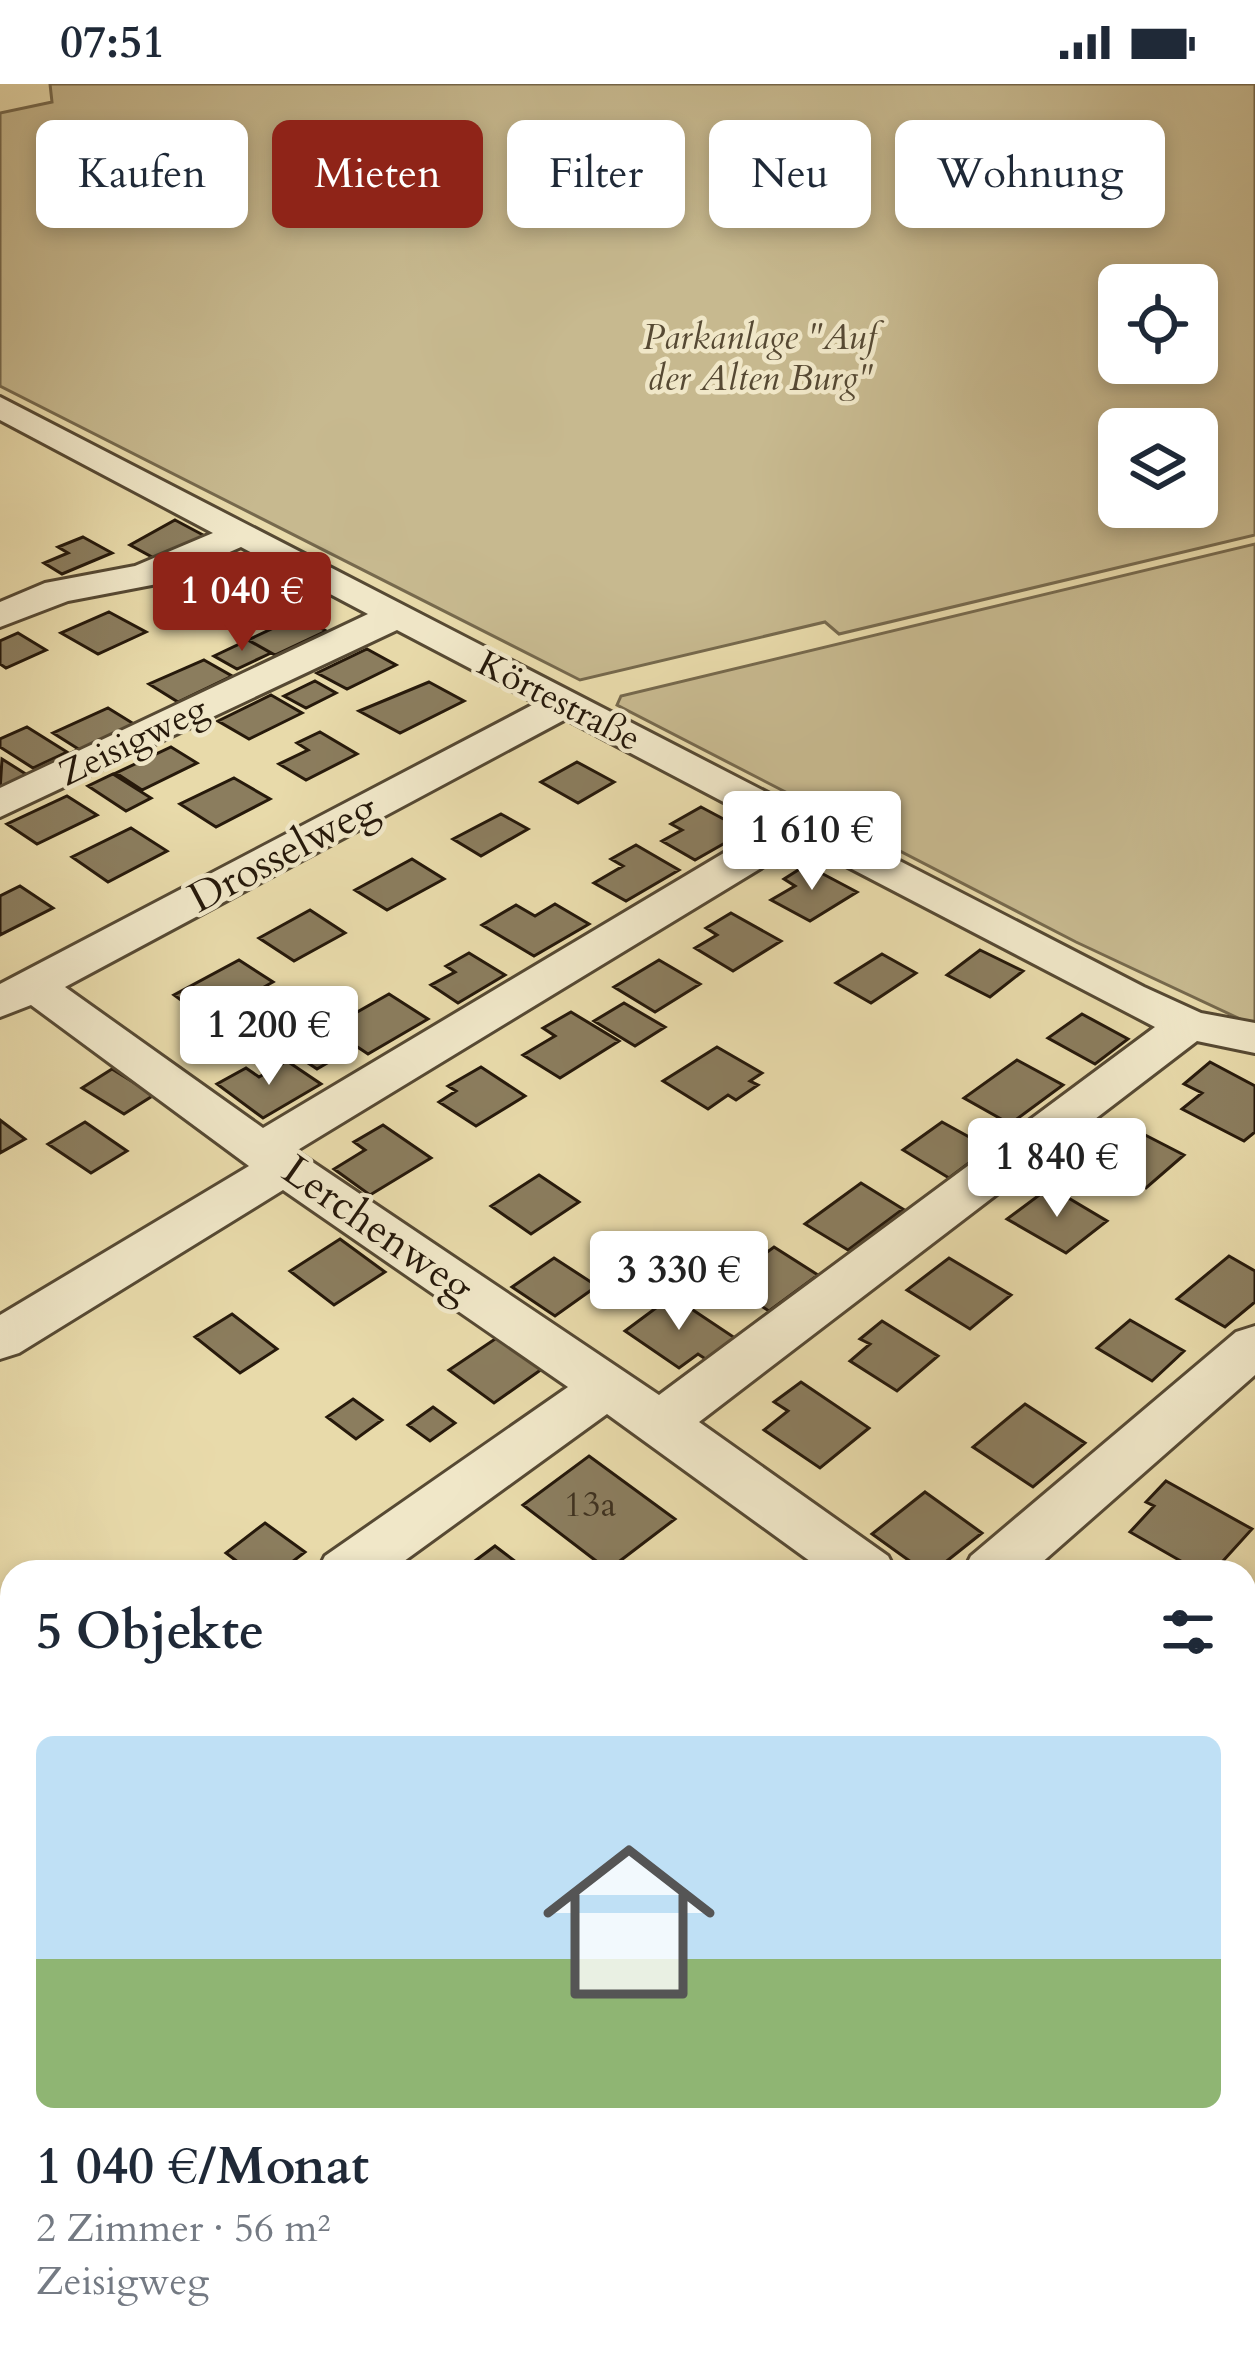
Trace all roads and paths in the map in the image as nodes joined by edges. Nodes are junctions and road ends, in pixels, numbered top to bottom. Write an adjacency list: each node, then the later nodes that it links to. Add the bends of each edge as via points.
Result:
1 (0, 407): 2 (street, Körtestraße)
2 (239, 535): 3 (street, via 144,576 58,591); 4 (street, Körtestraße)
3 (0, 616)
4 (395, 616): 5 (street, Körtestraße); 6 (street, Zeisigweg)
5 (565, 704): 7 (street, Körtestraße); 8 (street, Drosselweg)
6 (0, 804)
7 (800, 826): 9 (street, Körtestraße); 11 (street)
8 (17, 994): 11 (street, Lerchenweg)
9 (1189, 1024): 10 (street, Körtestraße); 15 (street)
10 (1255, 1038)
11 (274, 1158): 12 (street); 14 (street, Lerchenweg)
12 (0, 1340)
13 (1255, 1345): 18 (street)
14 (607, 1387): 15 (street, Lerchenweg); 16 (street)
15 (660, 1423): 17 (street, Lerchenweg)
16 (363, 1560)
17 (850, 1560)
18 (1006, 1560)

